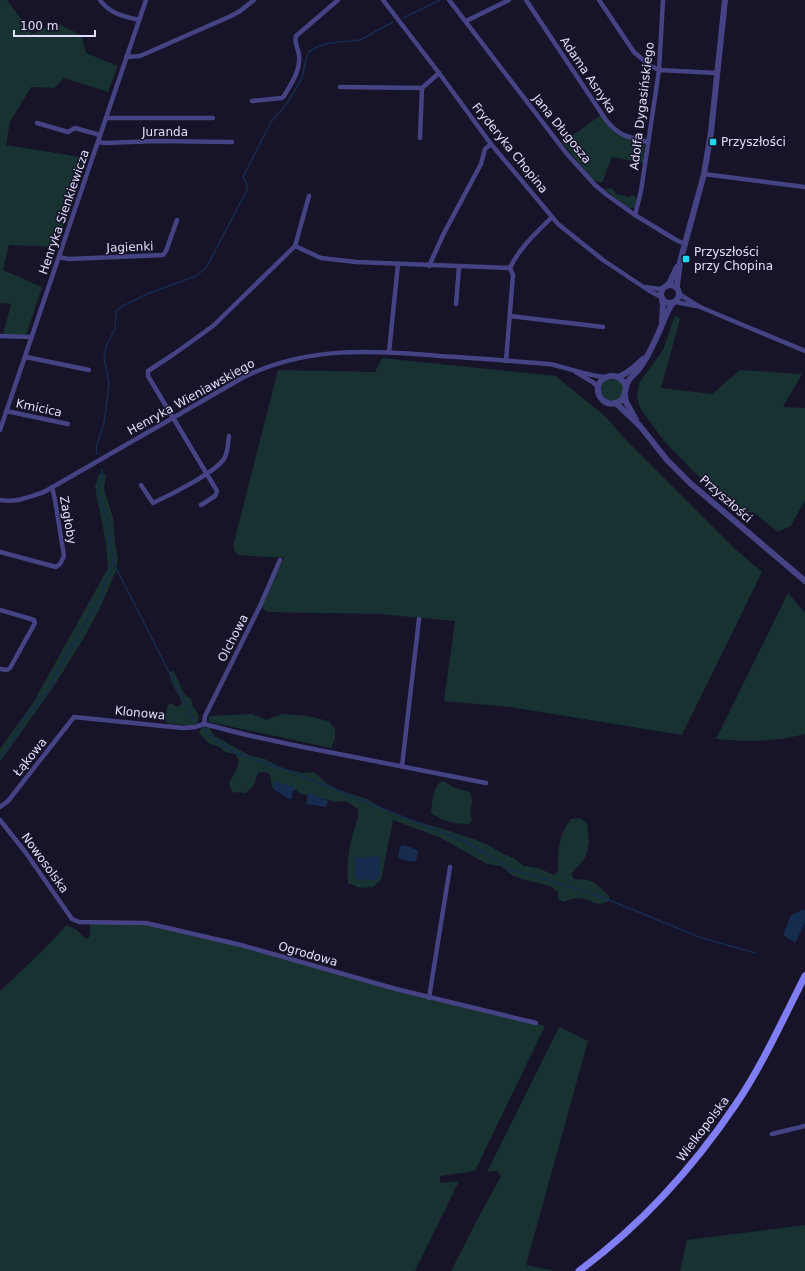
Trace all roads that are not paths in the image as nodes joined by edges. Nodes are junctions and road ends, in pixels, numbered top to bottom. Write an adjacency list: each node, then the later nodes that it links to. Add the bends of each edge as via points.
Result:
1 (100, 0): 12 (street, via 111,11)
2 (146, 0): 12 (street, Henryka Sienkiewicza)
3 (254, 0): 14 (street, via 231,16 140,56)
4 (338, 0): 20 (street, via 296,36 298,69 284,96)
5 (383, 0): 16 (street, Fryderyka Chopina)
6 (449, 0): 13 (street, Jana Długosza)
7 (509, 0): 13 (street)
8 (526, 0): 28 (street, Adama Asnyka, via 606,120 625,136)
9 (599, 0): 15 (street, via 634,52)
10 (663, 0): 15 (street, Adolfa Dygasińskiego)
11 (725, 0): 17 (street)
12 (139, 20): 14 (street, Henryka Sienkiewicza)
13 (466, 21): 33 (street, Jana Długosza, via 567,154 595,185)
14 (126, 57): 21 (street, Henryka Sienkiewicza)
15 (659, 70): 17 (street); 28 (street, Adolfa Dygasińskiego)
16 (439, 73): 19 (street); 29 (street, Fryderyka Chopina)
17 (717, 73): 30 (street)
18 (340, 87): 19 (street)
19 (422, 88): 25 (street)
20 (252, 101)
21 (107, 118): 22 (street); 24 (street, Henryka Sienkiewicza)
22 (213, 118)
23 (37, 123): 24 (street, via 68,132 75,128)
24 (100, 135): 26 (street, Henryka Sienkiewicza)
25 (420, 138)
26 (98, 142): 27 (street, Juranda); 38 (street, Henryka Sienkiewicza)
27 (232, 142)
28 (648, 142): 33 (street, Adolfa Dygasińskiego)
29 (491, 144): 34 (street, Fryderyka Chopina); 41 (street, via 485,149 481,164)
30 (704, 174): 31 (street); 36 (street)
31 (805, 187)
32 (309, 196): 37 (street)
33 (635, 215): 36 (street, Jana Długosza)
34 (552, 217): 43 (street, via 514,258); 44 (street, Fryderyka Chopina, via 603,260)
35 (177, 220): 38 (street, Jagienki, via 164,255)
36 (685, 244): 39 (street)
37 (295, 246): 40 (street, via 321,258); 70 (street, via 213,326 148,371 148,376)
38 (59, 258): 55 (street, Henryka Sienkiewicza)
39 (680, 262): 45 (street); 46 (street)
40 (398, 264): 41 (street); 57 (street)
41 (429, 266): 42 (street)
42 (458, 267): 43 (street); 49 (street)
43 (510, 268): 51 (street, via 513,275)
44 (643, 286): 45 (street, Fryderyka Chopina, via 659,289); 47 (street, Fryderyka Chopina)
45 (665, 287): 46 (street, via 671,285); 47 (street, via 661,294)
46 (678, 290): 48 (street, via 679,296); 50 (street, via 682,296)
47 (662, 298): 48 (street, via 668,304); 52 (street)
48 (675, 302): 50 (street); 52 (street)
49 (456, 304)
50 (700, 307): 56 (street)
51 (510, 316): 53 (street); 60 (street)
52 (662, 325): 59 (street)
53 (603, 327)
54 (0, 336): 55 (street)
55 (32, 337): 58 (street, Henryka Sienkiewicza)
56 (805, 350)
57 (389, 352): 60 (street, Henryka Wieniawskiego); 70 (street, Henryka Wieniawskiego, via 325,353 274,364 238,380)
58 (26, 357): 62 (street); 69 (street, Henryka Sienkiewicza)
59 (646, 357): 64 (street, via 629,372); 65 (street)
60 (506, 361): 61 (street, Henryka Wieniawskiego, via 549,364)
61 (571, 369): 63 (street, Henryka Wieniawskiego); 66 (street, Henryka Wieniawskiego)
62 (89, 370)
63 (605, 377): 64 (street); 66 (street)
64 (618, 377): 65 (street)
65 (626, 387): 67 (street)
66 (598, 388): 68 (street, via 602,400)
67 (625, 395): 68 (street); 72 (street, Przyszłości, via 626,402)
68 (615, 404): 72 (street, Przyszłości)
69 (6, 411): 71 (street, Kmicica); 73 (street, Henryka Sienkiewicza)
70 (173, 418): 75 (street); 77 (street, Henryka Wieniawskiego)
71 (68, 424)
72 (640, 426): 82 (street, Przyszłości, via 667,460 690,483)
73 (0, 430)
74 (229, 436): 75 (street, via 225,457)
75 (207, 474): 76 (street, via 153,503); 79 (street, via 218,491)
76 (141, 485)
77 (52, 487): 78 (street, Henryka Wieniawskiego, via 20,500); 80 (street, Zagłoby, via 64,556 60,564 56,567)
78 (0, 500)
79 (201, 505)
80 (0, 552)
81 (280, 560): 87 (street, Olchowa, via 205,716)
82 (805, 582)
83 (0, 610): 85 (street, via 34,620 35,623 10,668)
84 (419, 619): 88 (street)
85 (0, 669)
86 (74, 717): 87 (street, Klonowa, via 183,728); 90 (street, Łąkowa, via 8,801)
87 (204, 724): 88 (street)
88 (402, 766): 89 (street)
89 (486, 782)
90 (0, 807)
91 (0, 820): 93 (street, Nowosolska)
92 (450, 867): 95 (street)
93 (72, 918): 95 (street, Ogrodowa, via 79,922 146,922 241,945)
94 (805, 976): 99 (main road, Wielkopolska, via 759,1065 709,1142 660,1199 622,1236)
95 (429, 998): 96 (street, Ogrodowa)
96 (536, 1024)
97 (805, 1126): 98 (street)
98 (772, 1134)
99 (581, 1269)

